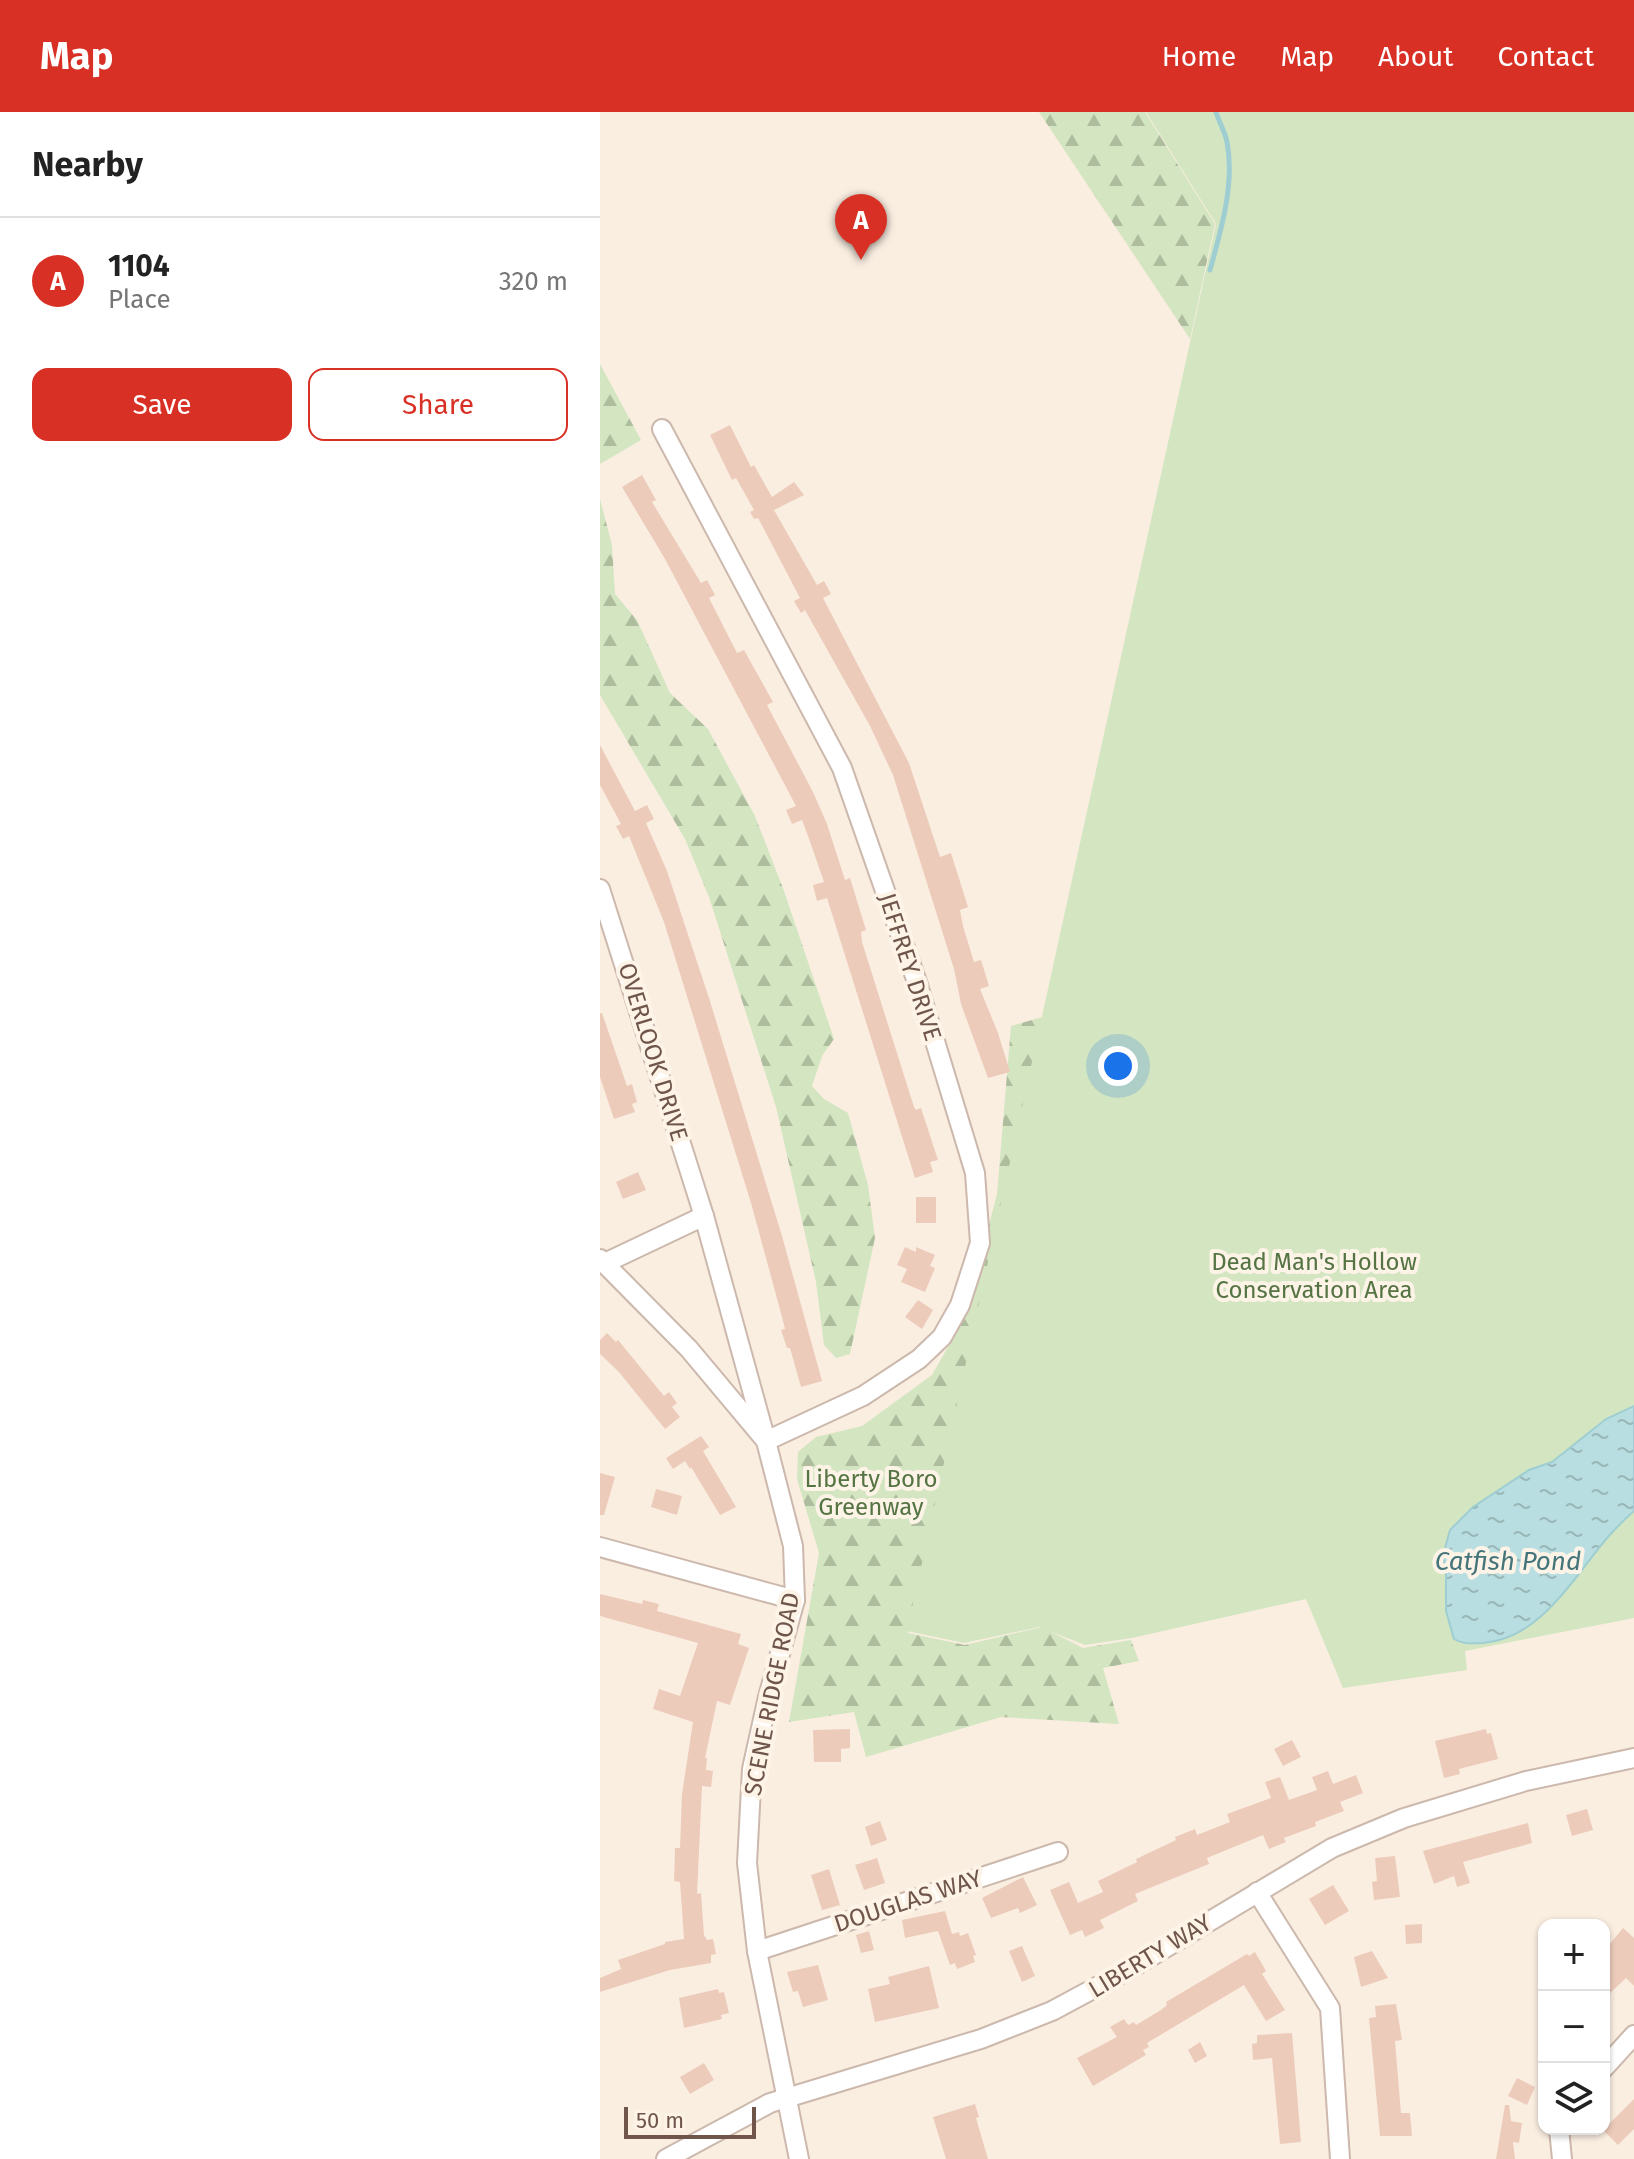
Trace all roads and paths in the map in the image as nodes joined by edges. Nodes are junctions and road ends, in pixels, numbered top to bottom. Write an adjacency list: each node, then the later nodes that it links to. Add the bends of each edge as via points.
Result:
1 (662, 429): 5 (street, JEFFREY DRIVE, via 842,768 917,982 975,1173 980,1243 960,1305 942,1337 863,1396)
2 (600, 889): 3 (street, OVERLOOK DRIVE)
3 (704, 1216): 4 (street); 5 (street, OVERLOOK DRIVE)
4 (602, 1261): 5 (street, SCENE RIDGE ROAD, via 689,1349)
5 (766, 1441): 7 (street, SCENE RIDGE ROAD, via 793,1546)
6 (600, 1547): 7 (street)
7 (795, 1600): 11 (street, SCENE RIDGE ROAD, via 752,1769 747,1863)
8 (1634, 1758): 10 (street, LIBERTY WAY, via 1526,1781 1404,1818 1332,1848)
9 (1058, 1852): 11 (street, DOUGLAS WAY)
10 (1257, 1892): 14 (street, LIBERTY WAY, via 1088,1993 1019,2026); 18 (street, via 1330,2008)
11 (757, 1951): 14 (street, SCENE RIDGE ROAD)
12 (1634, 2035): 13 (street)
13 (1609, 2063)
14 (786, 2097): 16 (street, LIBERTY WAY); 17 (street, SCENE RIDGE ROAD)
15 (1560, 2135): 19 (street)
16 (666, 2159)
17 (799, 2159)
18 (1340, 2159)
19 (1562, 2159)

